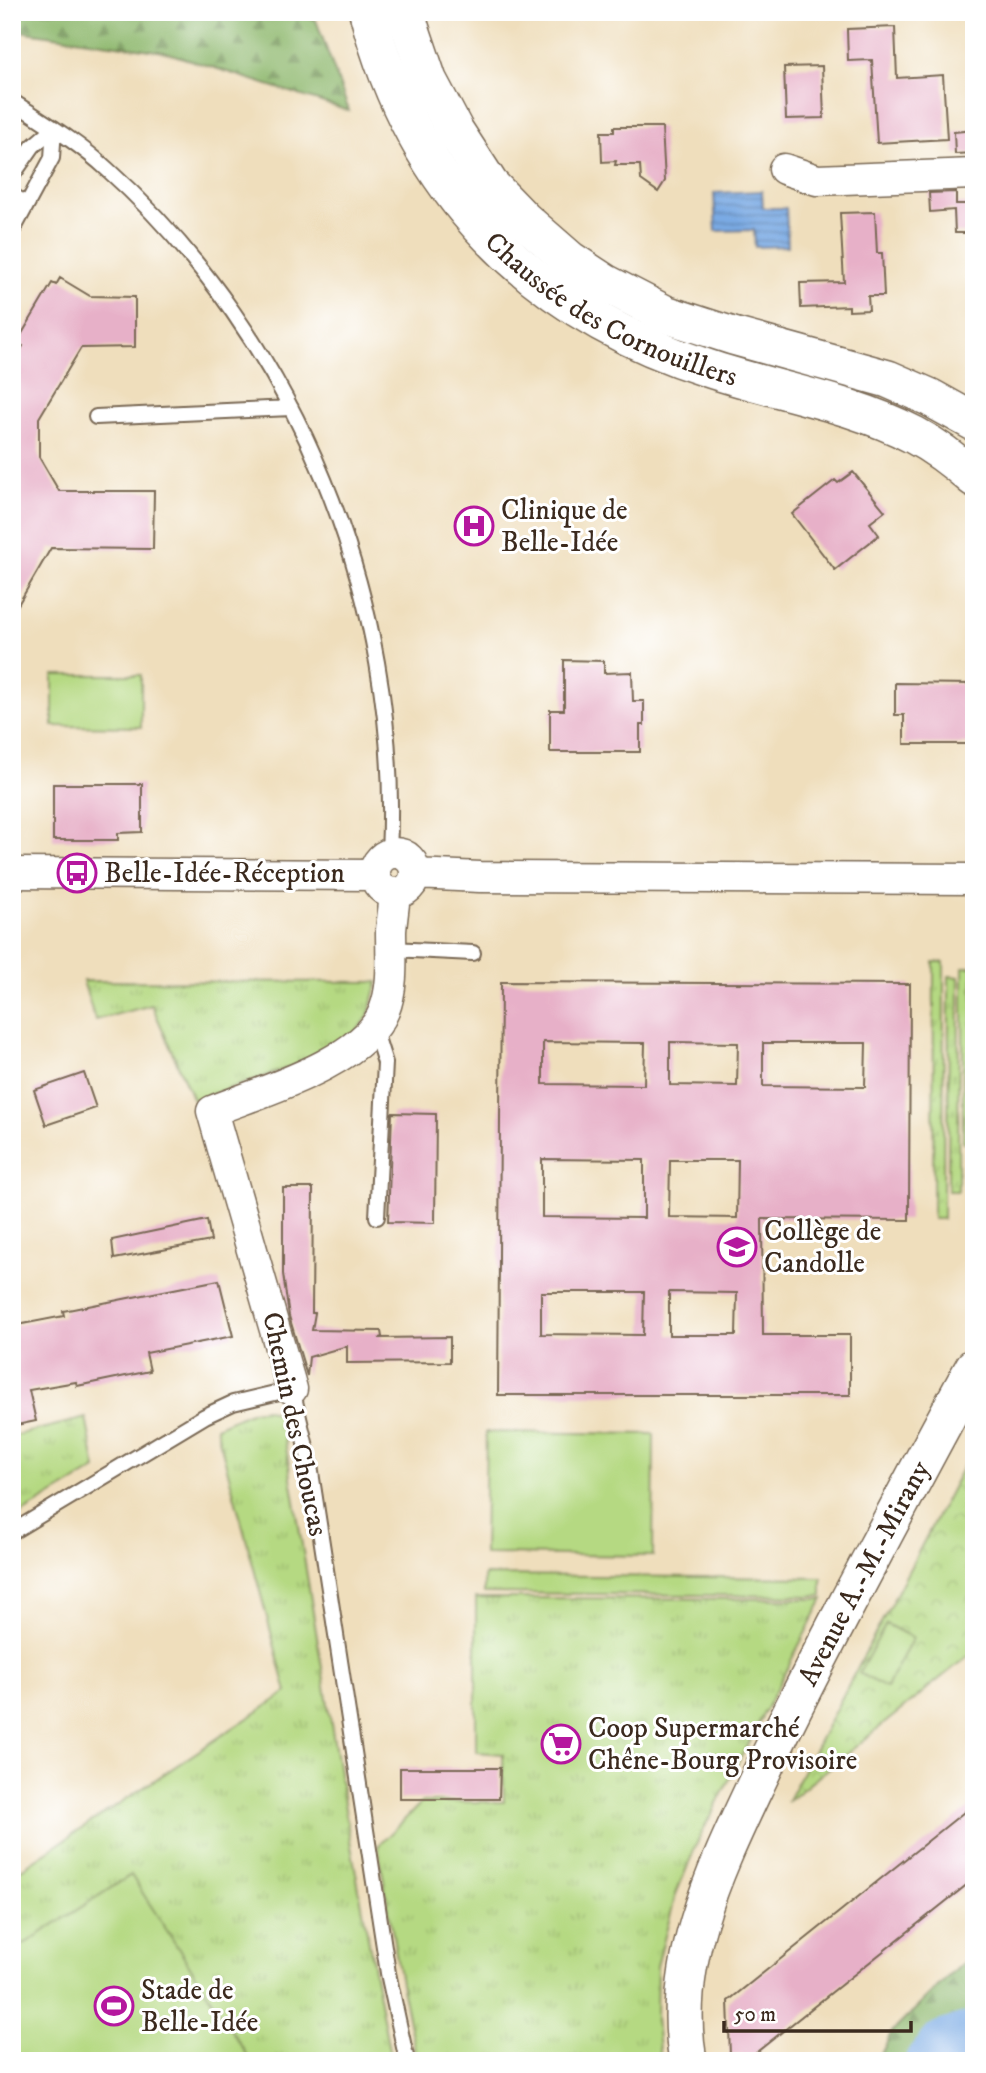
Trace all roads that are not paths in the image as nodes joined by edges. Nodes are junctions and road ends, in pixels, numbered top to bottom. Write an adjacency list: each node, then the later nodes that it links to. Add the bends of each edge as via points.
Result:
1 (368, 12): 13 (street, Chaussée des Cornouillers, via 393,91 422,150 493,239 545,287 594,320 643,343 706,368 878,419 915,435)
2 (405, 12): 12 (street, Chaussée des Cornouillers, via 428,80 491,186 570,260 666,314 888,379)
3 (12, 101): 4 (lane)
4 (54, 128): 7 (lane, via 33,146); 8 (lane, via 51,158); 10 (lane, via 106,167 152,212 226,302)
5 (784, 169): 6 (street, via 817,180)
6 (974, 174)
7 (12, 176)
8 (16, 199): 9 (lane)
9 (12, 232)
10 (290, 408): 11 (lane); 16 (lane, via 339,513 373,634 388,749)
11 (96, 417)
12 (973, 419): 13 (street)
13 (945, 456): 14 (street, Chaussée des Cornouillers)
14 (974, 478)
15 (12, 873): 16 (street)
16 (393, 874): 17 (street); 18 (street, Chemin des Choucas)
17 (974, 878)
18 (392, 949): 19 (lane); 20 (street, Chemin des Choucas, via 389,990)
19 (474, 953)
20 (374, 1028): 21 (lane, via 385,1063); 23 (street, Chemin des Choucas, via 309,1073 212,1111)
21 (377, 1217)
22 (974, 1367): 26 (street, Avenue A.-M.-Mirany, via 797,1697 723,1853 691,1952 685,2015)
23 (292, 1389): 24 (lane, via 233,1403 205,1416); 25 (lane, Chemin des Choucas, via 309,1459 386,1961)
24 (12, 1532)
25 (407, 2061)
26 (688, 2061)

